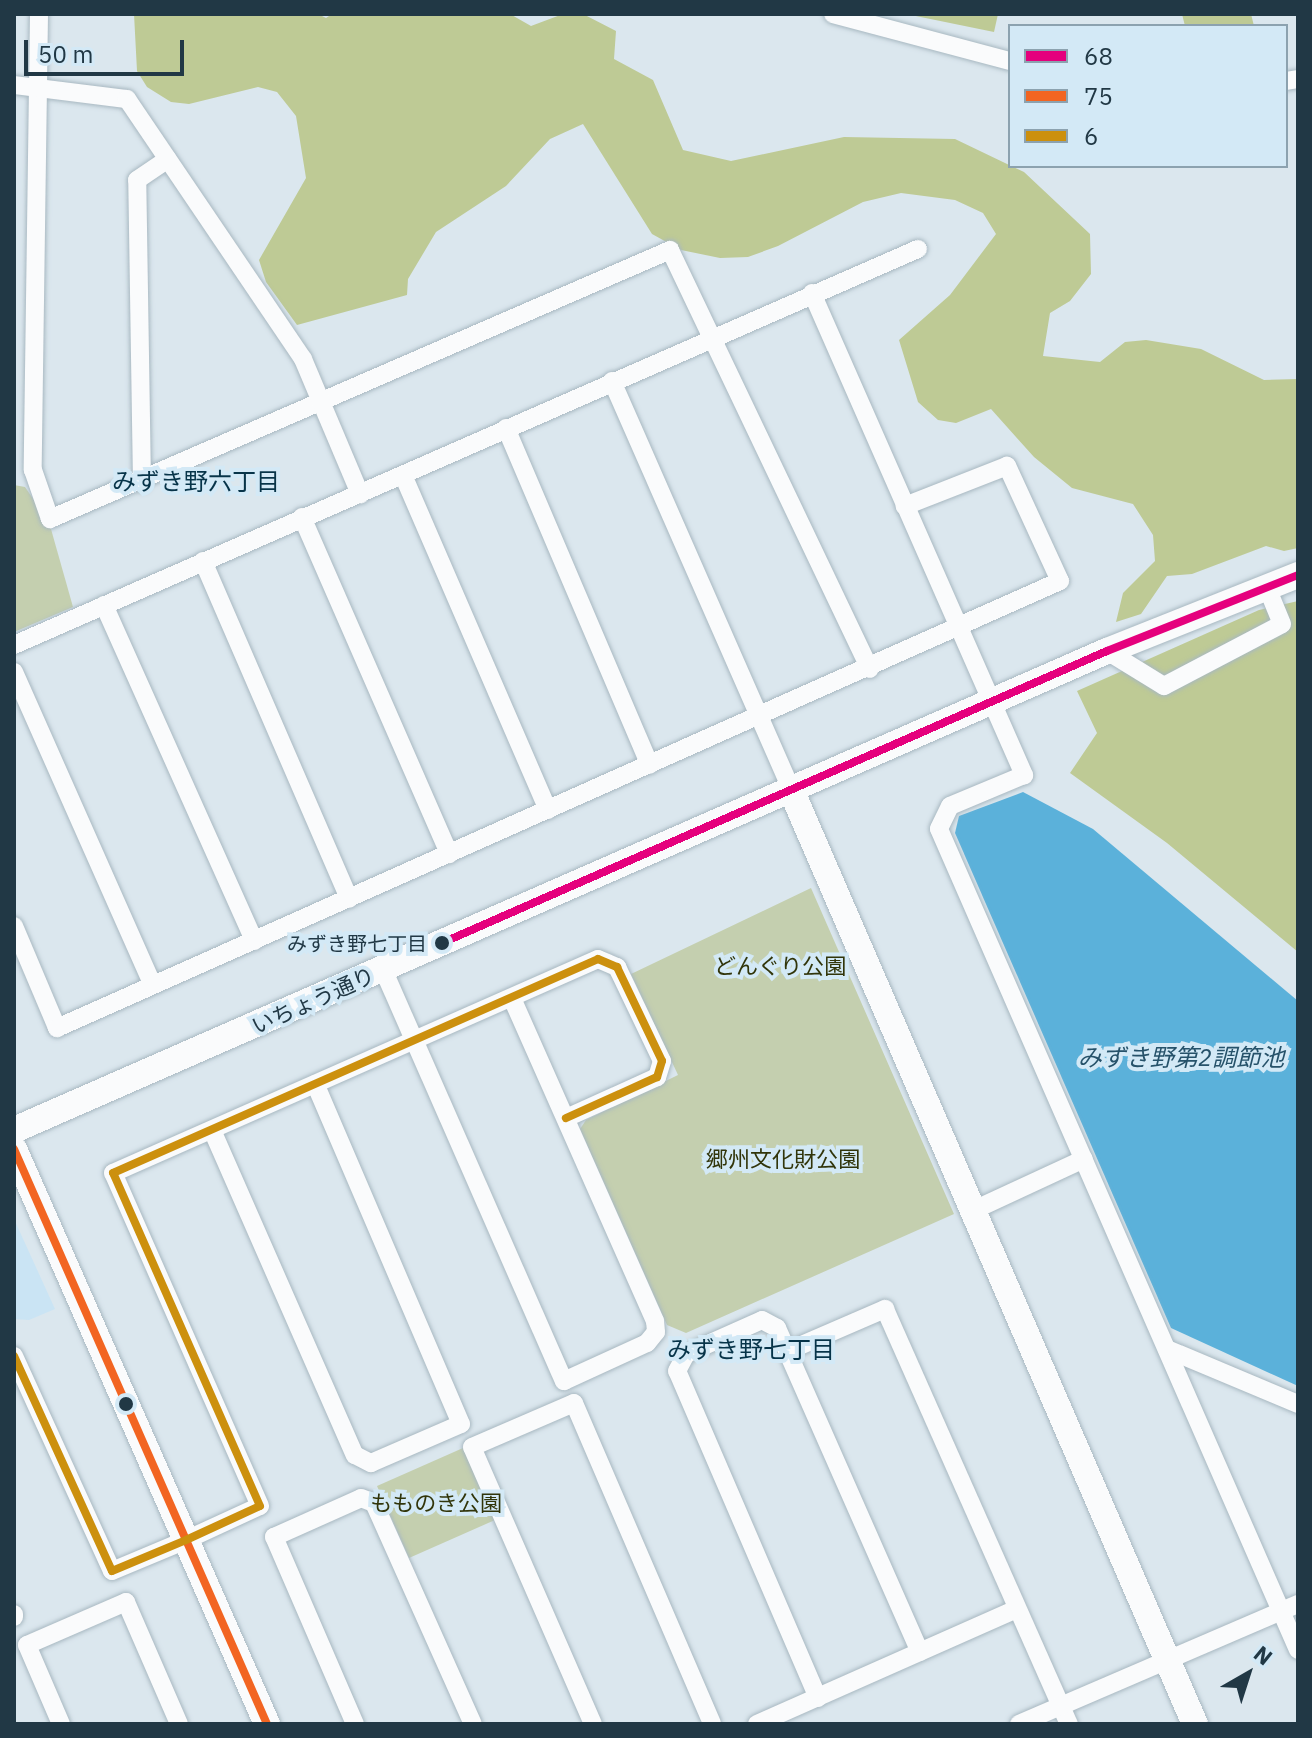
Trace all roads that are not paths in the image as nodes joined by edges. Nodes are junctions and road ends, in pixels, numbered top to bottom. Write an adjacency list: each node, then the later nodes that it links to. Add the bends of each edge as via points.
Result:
1 (39, 14): 5 (street)
2 (833, 14): 3 (street)
3 (1008, 60)
4 (14, 85): 5 (street)
5 (39, 85): 6 (street, via 127,99); 13 (street)
6 (168, 159): 11 (street, via 303,359); 15 (street, via 137,180)
7 (918, 249): 8 (street)
8 (812, 293): 9 (street); 17 (street)
9 (710, 337): 10 (street); 11 (street, via 670,250); 26 (street)
10 (612, 381): 12 (street); 29 (street)
11 (322, 402): 15 (street); 16 (street)
12 (506, 428): 14 (street); 30 (street)
13 (23, 469): 15 (street, via 50,519)
14 (403, 475): 16 (street); 32 (street)
15 (142, 483)
16 (360, 494): 18 (street)
17 (905, 506): 23 (street); 23 (street, via 1007,466 1060,581)
18 (302, 517): 19 (street); 33 (street)
19 (203, 561): 22 (street); 34 (street)
20 (1298, 575): 21 (main road, いちょう通り)
21 (1266, 585): 25 (main road, いちょう通り); 25 (street, via 1282,624 1164,686)
22 (104, 605): 24 (street); 36 (street)
23 (959, 630): 26 (street); 28 (street)
24 (14, 645)
25 (1107, 651): 28 (main road, いちょう通り)
26 (870, 669): 29 (street)
27 (14, 672): 38 (street)
28 (990, 703): 31 (main road, いちょう通り); 46 (street, via 1024,775 950,806 939,829)
29 (759, 718): 30 (street); 31 (street)
30 (650, 765): 32 (street)
31 (792, 792): 37 (main road, いちょう通り); 47 (main road)
32 (548, 810): 33 (street)
33 (449, 854): 34 (street)
34 (349, 899): 36 (street)
35 (14, 926): 38 (street, via 57,1028)
36 (254, 941): 38 (street)
37 (383, 969): 40 (street); 43 (main road, いちょう通り)
38 (153, 985)
39 (512, 998): 40 (street); 42 (street); 42 (street, via 598,959 617,967 662,1061 657,1077)
40 (413, 1041): 41 (street); 42 (street, via 564,1381 647,1343 656,1332)
41 (315, 1084): 44 (street); 44 (street, via 461,1424 371,1463 355,1455)
42 (566, 1118)
43 (14, 1130)
44 (212, 1130): 52 (street, via 113,1173 260,1506)
45 (14, 1149): 52 (main road)
46 (1084, 1159): 47 (street); 48 (street)
47 (974, 1210): 58 (main road)
48 (1167, 1349): 51 (street); 55 (street)
49 (788, 1351): 54 (street, via 885,1309); 57 (street); 59 (street, via 777,1328 762,1320 686,1354 677,1371)
50 (14, 1356): 52 (street, via 112,1571)
51 (1298, 1404)
52 (186, 1540): 63 (main road)
53 (1298, 1604): 55 (street)
54 (1017, 1609): 57 (street); 60 (street)
55 (1280, 1612): 56 (street); 58 (street)
56 (1298, 1650)
57 (920, 1652): 59 (street)
58 (1167, 1657): 60 (street); 71 (main road)
59 (818, 1698): 68 (street)
60 (1061, 1705): 69 (street); 70 (street)
61 (61, 1724): 62 (street, via 27,1645 126,1602)
62 (179, 1724)
63 (267, 1724)
64 (355, 1724): 65 (street, via 274,1537 361,1498 374,1503)
65 (473, 1724)
66 (593, 1724): 67 (street, via 472,1447 574,1403)
67 (712, 1724)
68 (757, 1724)
69 (1019, 1724)
70 (1069, 1724)
71 (1195, 1724)

